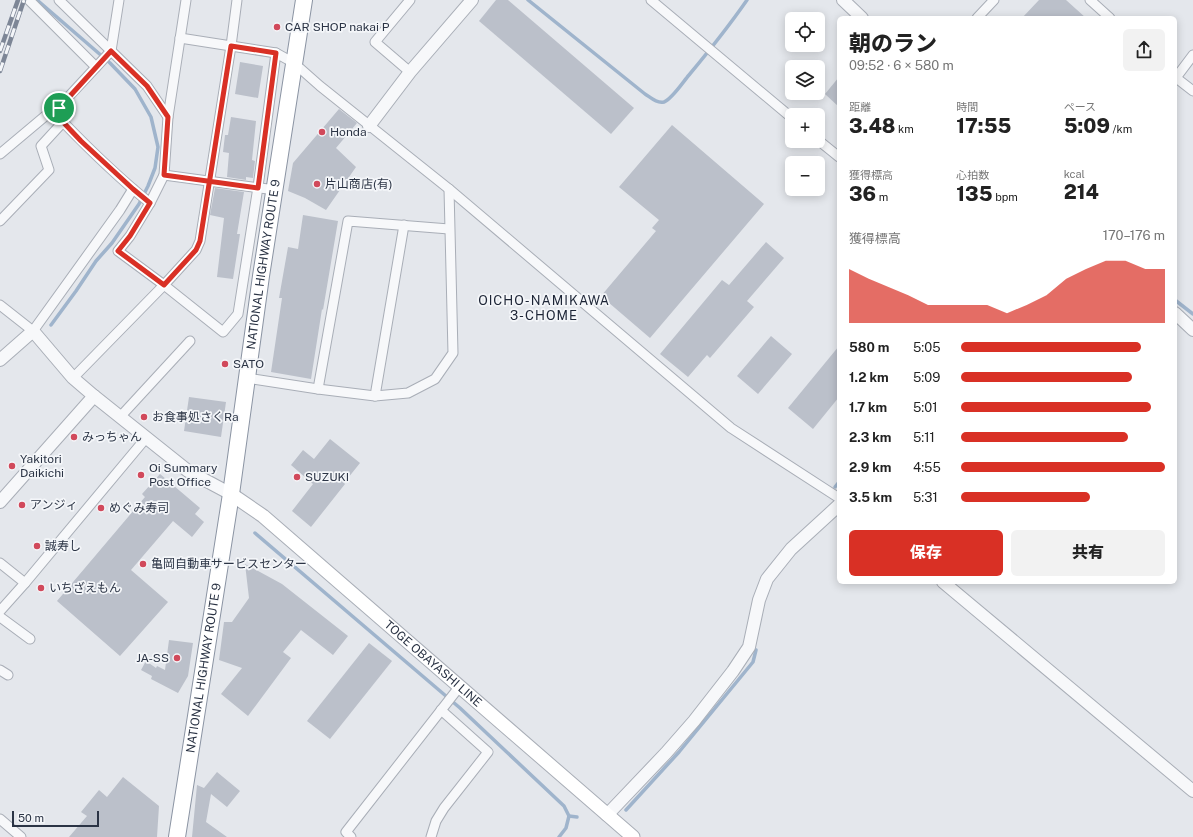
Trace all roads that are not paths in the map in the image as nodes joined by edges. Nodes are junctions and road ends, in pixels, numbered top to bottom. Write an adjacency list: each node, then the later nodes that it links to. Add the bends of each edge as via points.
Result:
1 (29, 0): 22 (street)
2 (59, 0): 18 (street)
3 (119, 0): 18 (street)
4 (186, 0): 16 (street)
5 (237, 0): 17 (street)
6 (304, 0): 21 (highway, NATIONAL HIGHWAY ROUTE 9)
7 (410, 0): 23 (street, via 375,42)
8 (472, 0): 23 (street)
9 (651, 0): 28 (street)
10 (843, 0): 13 (street)
11 (994, 0): 14 (street)
12 (1090, 0): 15 (street)
13 (860, 16)
14 (979, 16)
15 (1108, 16)
16 (180, 38): 17 (street); 29 (street)
17 (231, 46): 19 (street); 36 (street)
18 (111, 51): 22 (street); 29 (street, via 147,86)
19 (276, 53): 21 (street); 37 (street)
20 (1193, 55): 24 (street)
21 (294, 63): 31 (street); 40 (highway, NATIONAL HIGHWAY ROUTE 9)
22 (96, 67): 27 (street)
23 (410, 72): 31 (street)
24 (1177, 75)
25 (1177, 79): 26 (street)
26 (1193, 91)
27 (59, 108): 30 (street); 33 (street, via 50,112)
28 (785, 112)
29 (168, 117): 35 (street)
30 (63, 122): 38 (street); 42 (street, via 42,146 49,170)
31 (369, 126): 39 (street)
32 (825, 146): 34 (street)
33 (0, 154)
34 (837, 155)
35 (164, 175): 36 (street); 41 (street)
36 (209, 181): 37 (street); 45 (street, via 200,241 196,250)
37 (258, 188): 40 (street); 45 (street, via 238,314 223,332)
38 (133, 189): 41 (street); 49 (street)
39 (449, 189): 44 (street); 60 (street, via 731,428)
40 (275, 190): 53 (highway, NATIONAL HIGHWAY ROUTE 9)
41 (150, 203): 45 (street, via 118,251)
42 (0, 220)
43 (404, 225): 44 (street); 54 (street, via 348,221); 56 (street)
44 (449, 229): 56 (street, via 452,353 435,379 408,393)
45 (164, 285): 52 (street)
46 (0, 304): 49 (street)
47 (1177, 315): 48 (street)
48 (1193, 330)
49 (33, 331): 51 (street); 52 (street)
50 (190, 341): 57 (street)
51 (0, 360)
52 (73, 378): 55 (street)
53 (248, 378): 54 (street); 59 (highway, NATIONAL HIGHWAY ROUTE 9)
54 (318, 390): 56 (street)
55 (94, 396): 57 (street); 61 (street)
56 (375, 396)
57 (120, 417): 58 (street)
58 (146, 438): 59 (street, via 188,471); 64 (street)
59 (232, 494): 71 (main road, TOGE OBAYASHI LINE, via 263,516); 77 (highway, NATIONAL HIGHWAY ROUTE 9)
60 (837, 497)
61 (0, 502)
62 (837, 508): 74 (street, via 791,549 766,579 748,647 733,671 694,721)
63 (0, 563): 64 (street)
64 (25, 583): 66 (street)
65 (945, 584): 73 (street)
66 (0, 610)
67 (0, 617): 68 (street)
68 (30, 639)
69 (0, 670): 70 (street)
70 (8, 676)
71 (460, 686): 72 (street); 74 (main road, TOGE OBAYASHI LINE)
72 (441, 710): 78 (street, via 346,832); 79 (street, via 488,752 444,808)
73 (1193, 791)
74 (607, 815): 80 (main road, TOGE OBAYASHI LINE)
75 (0, 819): 76 (street)
76 (21, 837)
77 (177, 837)
78 (351, 837)
79 (431, 837)
80 (633, 837)

